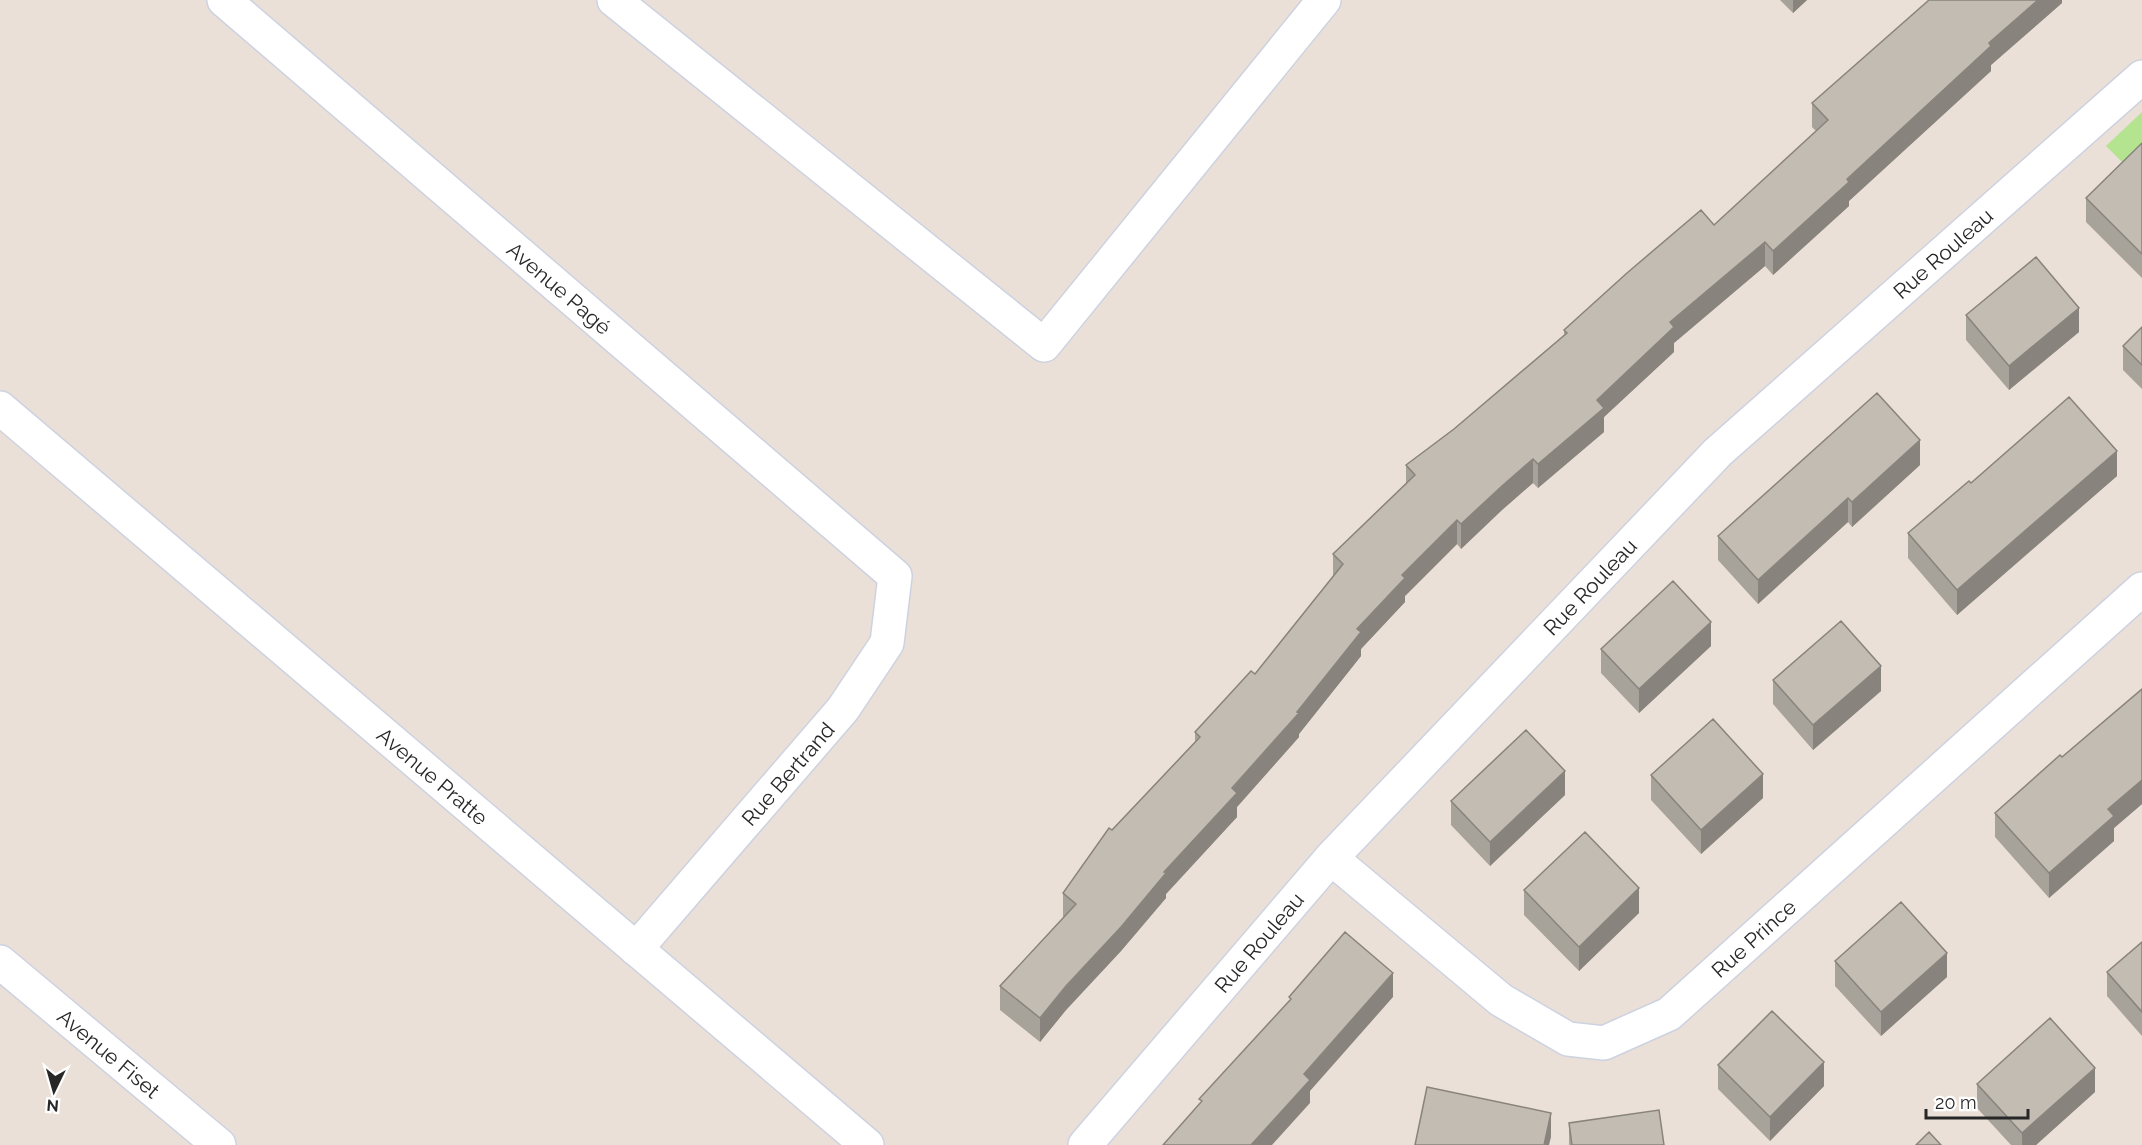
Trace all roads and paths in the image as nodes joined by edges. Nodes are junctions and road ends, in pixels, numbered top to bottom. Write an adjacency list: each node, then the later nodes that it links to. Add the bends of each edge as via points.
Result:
1 (224, 0): 6 (street, Avenue Pagé)
2 (614, 0): 3 (street, via 1044,345)
3 (1324, 0)
4 (2142, 77): 8 (street, Rue Rouleau, via 1718,452)
5 (0, 408): 9 (street, Avenue Pratte)
6 (895, 576): 9 (street, Rue Bertrand, via 887,642 843,710)
7 (2142, 589): 8 (street, Rue Prince, via 1669,1014 1604,1043 1568,1039 1501,1000)
8 (1331, 858): 13 (street, Rue Rouleau)
9 (636, 949): 12 (street, Avenue Pratte)
10 (0, 962): 11 (street, Avenue Fiset)
11 (219, 1145)
12 (867, 1145)
13 (1085, 1145)

